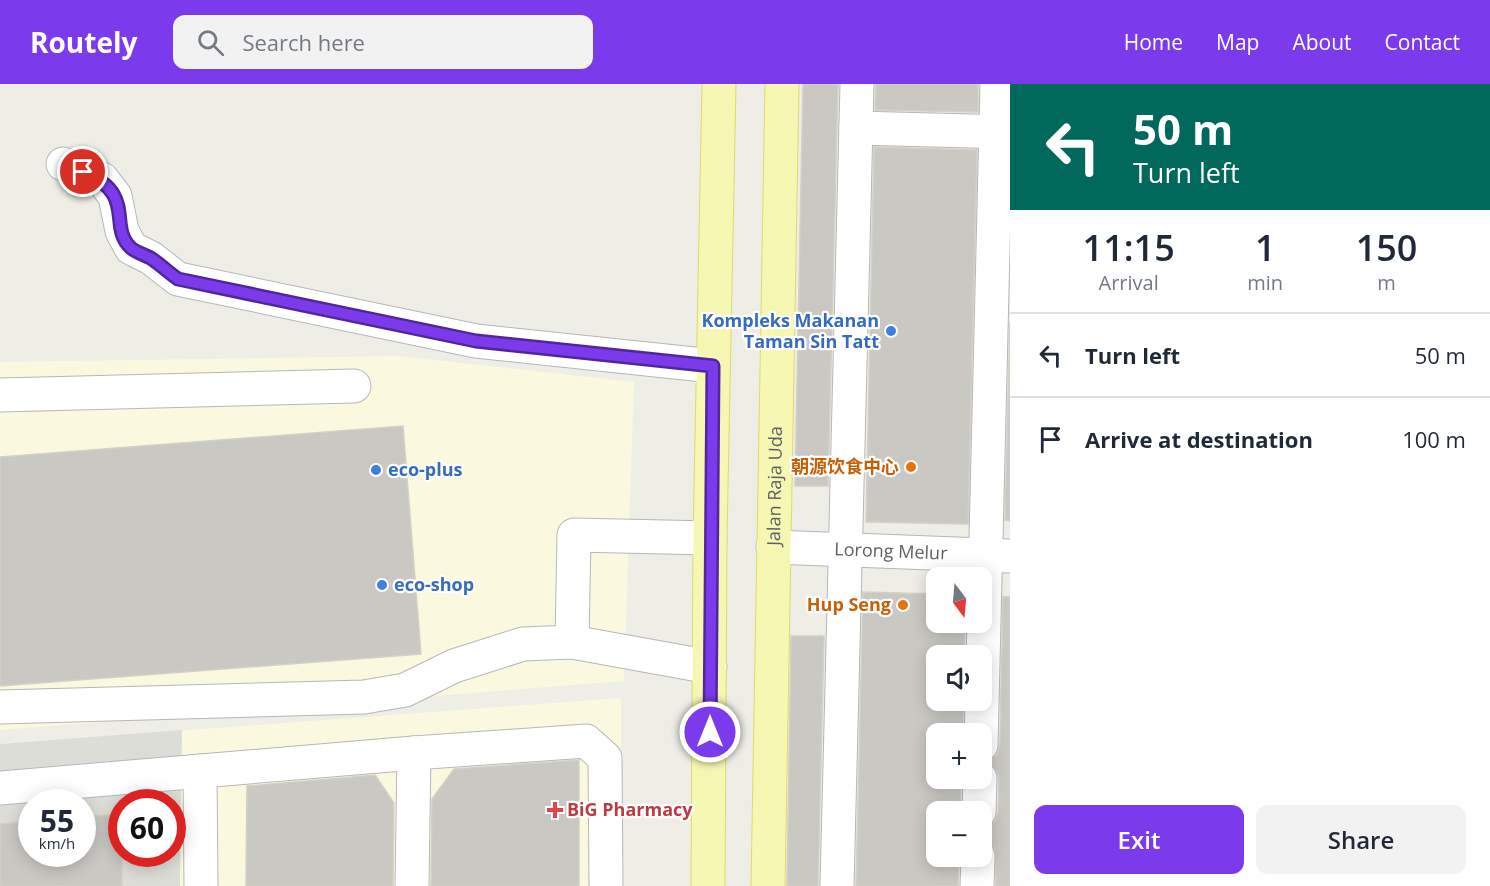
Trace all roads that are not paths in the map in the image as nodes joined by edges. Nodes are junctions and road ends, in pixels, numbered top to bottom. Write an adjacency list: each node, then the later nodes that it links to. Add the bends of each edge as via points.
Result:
1 (719, 84): 8 (main road)
2 (782, 84): 12 (main road, Jalan Raja Uda)
3 (857, 84): 5 (street)
4 (997, 84): 6 (street)
5 (856, 128): 6 (street); 13 (street)
6 (1002, 131): 14 (street)
7 (63, 164): 8 (street, via 102,180 115,196 122,231 131,248 178,279 476,341)
8 (713, 366): 11 (main road)
9 (354, 386): 10 (street)
10 (0, 395)
11 (710, 538): 15 (street, via 574,535); 16 (main road)
12 (772, 547): 13 (street, Lorong Melur); 27 (main road, Jalan Raja Uda)
13 (847, 550): 14 (street, Lorong Melur); 28 (street)
14 (998, 556): 18 (street)
15 (572, 642): 16 (street); 17 (street, via 523,644 454,666 405,690 364,697)
16 (710, 667): 26 (main road)
17 (0, 707)
18 (983, 723)
19 (414, 753): 20 (street); 24 (street); 25 (street, via 586,741 605,758)
20 (200, 771): 21 (street); 23 (street)
21 (0, 788)
22 (978, 867): 29 (street)
23 (201, 886)
24 (412, 886)
25 (606, 886)
26 (708, 886)
27 (768, 886)
28 (837, 886)
29 (977, 886)

